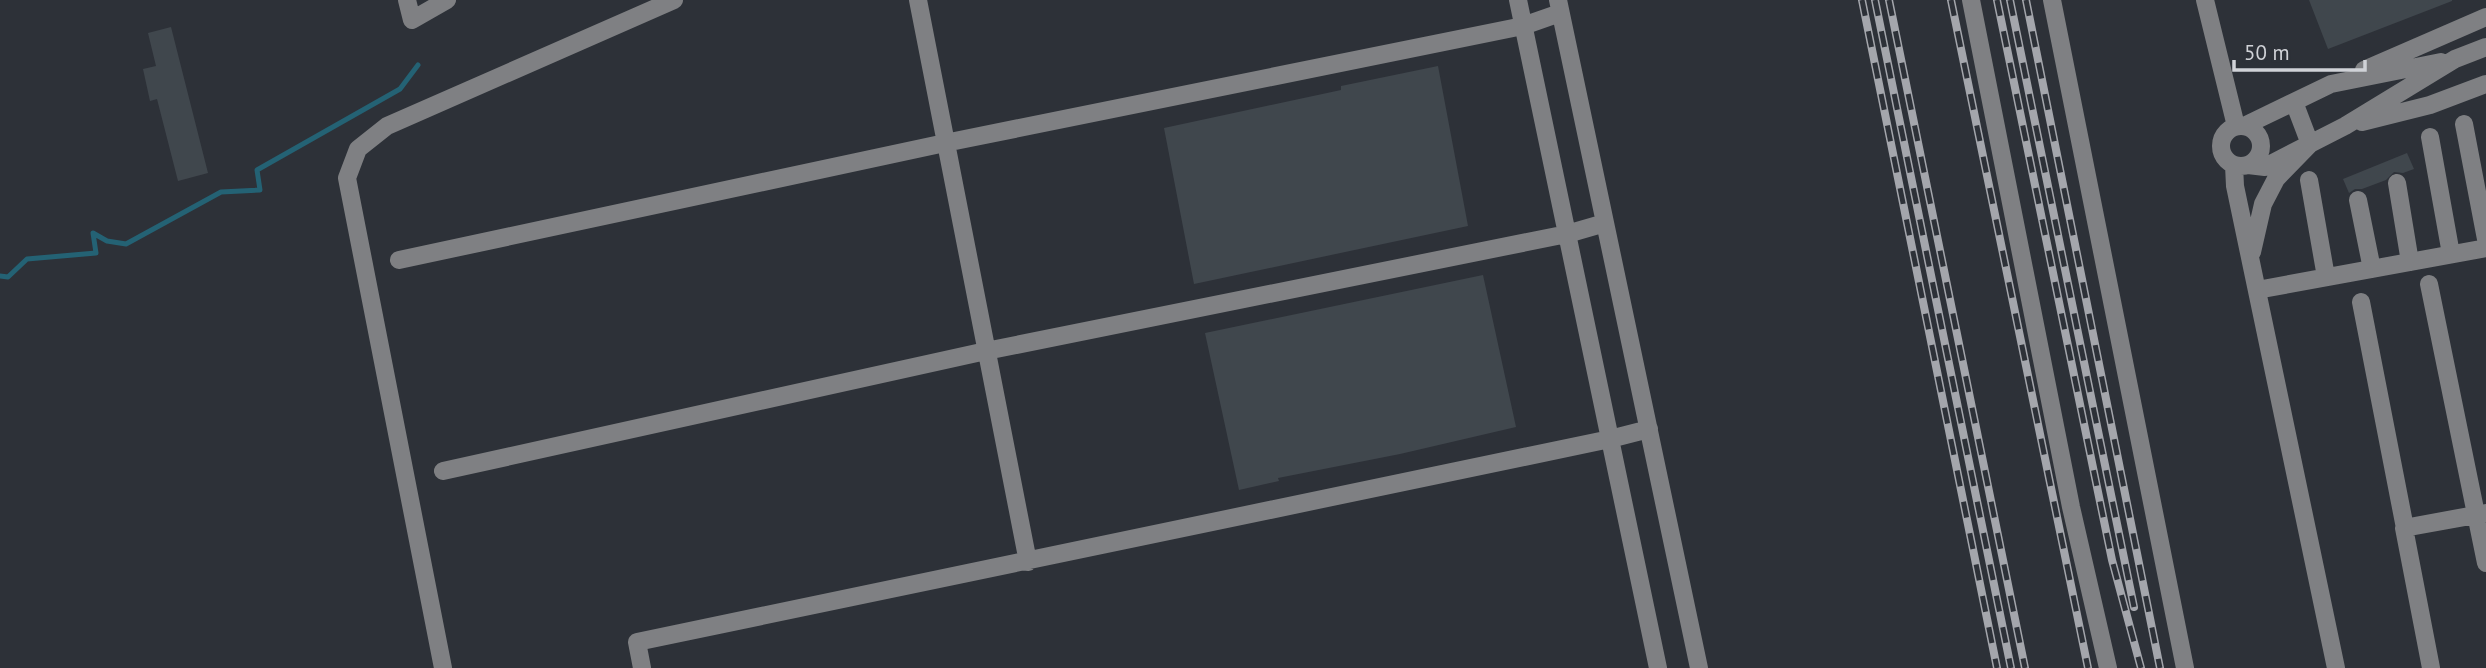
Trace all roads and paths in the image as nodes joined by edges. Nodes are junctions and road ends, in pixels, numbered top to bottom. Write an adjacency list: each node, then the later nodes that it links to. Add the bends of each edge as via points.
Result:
1 (407, 0): 2 (street, via 412,20)
2 (447, 0)
3 (674, 0): 48 (street, via 387,126 358,149 347,178)
4 (918, 0): 21 (street)
5 (1518, 0): 11 (street)
6 (1971, 0): 52 (street, via 2071,507)
7 (2052, 0): 53 (street)
8 (2205, 0): 18 (street)
9 (1559, 6): 11 (street); 27 (street)
10 (2486, 17): 14 (street)
11 (1523, 26): 21 (street); 28 (street)
12 (2486, 47): 13 (street)
13 (2455, 59): 14 (street); 19 (street)
14 (2331, 84): 16 (street)
15 (2486, 84): 19 (street, via 2430,105)
16 (2294, 102): 18 (street); 22 (street)
17 (2464, 124): 29 (street)
18 (2240, 126): 23 (street, via 2225,133 2221,145 2224,157); 23 (street, via 2255,132 2261,144 2258,156)
19 (2346, 126): 22 (street)
20 (2430, 137): 31 (street)
21 (945, 144): 32 (street); 40 (street)
22 (2310, 144): 23 (street, via 2264,167); 33 (street, via 2271,187)
23 (2241, 165): 33 (street, via 2235,186)
24 (2309, 180): 36 (street)
25 (2397, 183): 34 (street)
26 (2358, 200): 35 (street)
27 (1605, 223): 28 (street); 41 (street)
28 (1567, 234): 40 (street); 42 (street)
29 (2486, 239)
30 (2486, 248): 31 (street)
31 (2451, 254): 34 (street)
32 (399, 260)
33 (2250, 260): 38 (street)
34 (2410, 262): 35 (street)
35 (2372, 269): 36 (street)
36 (2326, 277): 38 (street)
37 (2429, 284): 44 (street)
38 (2257, 290): 54 (street)
39 (2361, 302): 45 (street)
40 (986, 351): 43 (street); 46 (street)
41 (1649, 429): 42 (street); 51 (street)
42 (1610, 439): 46 (street); 50 (street)
43 (443, 471)
44 (2481, 514): 45 (street); 47 (street)
45 (2404, 528): 55 (street)
46 (1028, 562): 49 (street, via 637,642)
47 (2486, 563)
48 (443, 668)
49 (642, 668)
50 (1658, 668)
51 (1699, 668)
52 (2108, 668)
53 (2185, 668)
54 (2336, 668)
55 (2431, 668)

